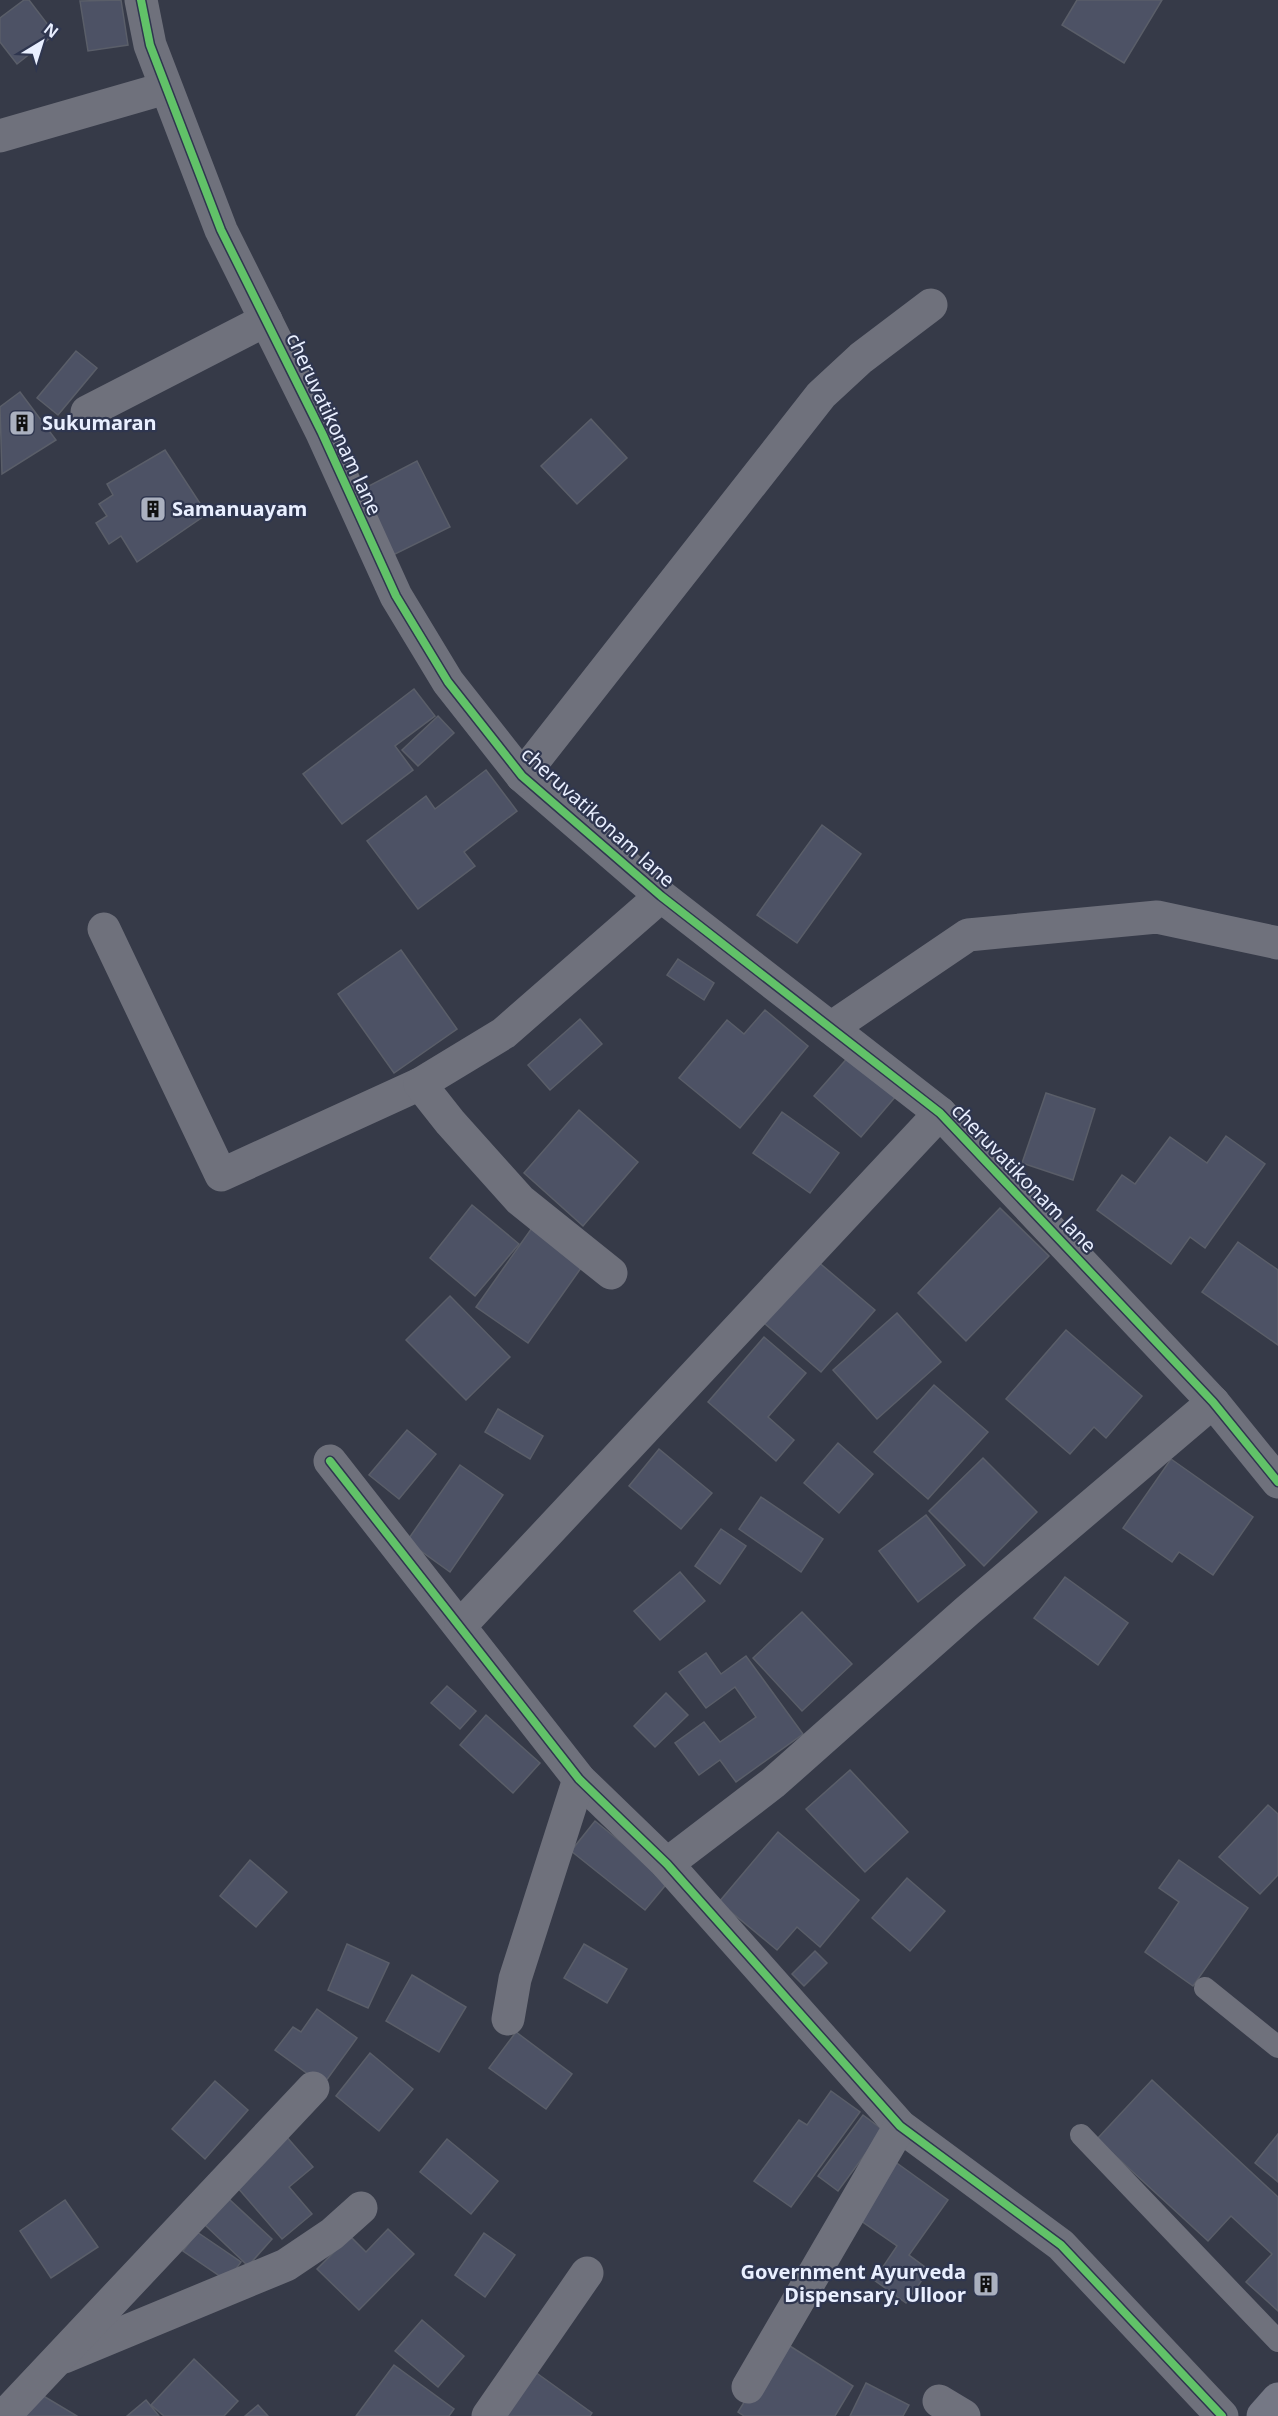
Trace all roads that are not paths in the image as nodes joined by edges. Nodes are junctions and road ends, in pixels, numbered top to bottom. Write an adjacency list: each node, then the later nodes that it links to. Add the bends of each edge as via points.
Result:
1 (141, 0): 2 (street, cheruvatikonam lane, via 150,45)
2 (166, 88): 3 (street); 5 (street, cheruvatikonam lane, via 221,230)
3 (0, 136)
4 (931, 305): 7 (street, via 861,357 821,396)
5 (266, 320): 6 (street); 7 (street, cheruvatikonam lane, via 396,596 448,682)
6 (87, 412)
7 (522, 776): 8 (street, cheruvatikonam lane)
8 (661, 896): 11 (street, cheruvatikonam lane); 12 (street, via 504,1033)
9 (104, 929): 12 (street, via 221,1175)
10 (1278, 943): 11 (street, via 1157,916 968,935)
11 (831, 1029): 13 (street, cheruvatikonam lane)
12 (420, 1084): 14 (street, via 520,1200)
13 (940, 1113): 15 (street, cheruvatikonam lane); 18 (street)
14 (611, 1273)
15 (1213, 1402): 17 (street, cheruvatikonam lane); 20 (street, via 967,1611 773,1783)
16 (330, 1461): 18 (street)
17 (1278, 1482)
18 (461, 1625): 19 (street)
19 (579, 1779): 20 (street); 22 (street, via 515,1979)
20 (667, 1864): 25 (street)
21 (1205, 1988): 23 (lane)
22 (508, 2019)
23 (1278, 2048)
24 (313, 2088): 30 (street)
25 (900, 2126): 31 (street); 35 (street, via 1061,2245)
26 (1081, 2135): 29 (lane)
27 (361, 2208): 30 (street, via 332,2234 286,2265)
28 (587, 2273): 34 (street)
29 (1278, 2341)
30 (54, 2361): 33 (street)
31 (748, 2387)
32 (1278, 2399): 36 (main road)
33 (4, 2416)
34 (488, 2416)
35 (1222, 2416)
36 (1263, 2416)

